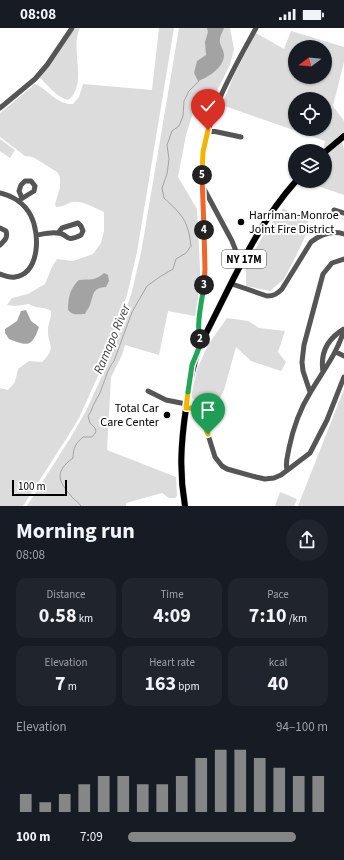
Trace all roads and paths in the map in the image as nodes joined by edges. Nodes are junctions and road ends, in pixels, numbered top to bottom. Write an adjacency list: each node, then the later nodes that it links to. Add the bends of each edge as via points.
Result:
1 (72, 28): 3 (street, via 35,79)
2 (253, 29): 4 (street, via 217,103)
3 (0, 108)
4 (208, 130): 6 (street); 8 (street, via 203,152)
5 (344, 136): 7 (main road)
6 (241, 137)
7 (332, 146)
8 (201, 184): 19 (street); 23 (street, via 205,269 199,334)
9 (290, 188): 19 (main road, NY 17M, via 261,228)
10 (0, 193): 16 (street, via 20,200 31,215)
11 (334, 210): 12 (street)
12 (344, 213)
13 (0, 228): 17 (street, via 6,231 7,236)
14 (58, 232): 16 (street)
15 (344, 234): 21 (street, via 333,232 311,242 277,294 267,296)
16 (37, 235): 20 (street, via 35,254 28,271 14,277)
17 (0, 244)
18 (344, 259): 29 (street, via 332,263 324,274 304,345 303,371)
19 (242, 264): 21 (main road, NY 17M)
20 (0, 274)
21 (232, 284): 23 (main road, NY 17M)
22 (344, 330): 24 (street); 26 (street, via 332,339 322,355)
23 (201, 343): 30 (main road, NY 17M, via 192,365)
24 (336, 352): 25 (street); 26 (street)
25 (344, 356)
26 (323, 372): 29 (street)
27 (344, 377): 31 (street, via 314,447 308,455)
28 (148, 391): 30 (street)
29 (310, 392): 31 (street, via 293,430)
30 (186, 406): 31 (street, via 198,410 215,458 222,466 265,478 274,478); 32 (main road, NY 17M, via 180,450 180,474)
31 (287, 470)
32 (185, 506)

